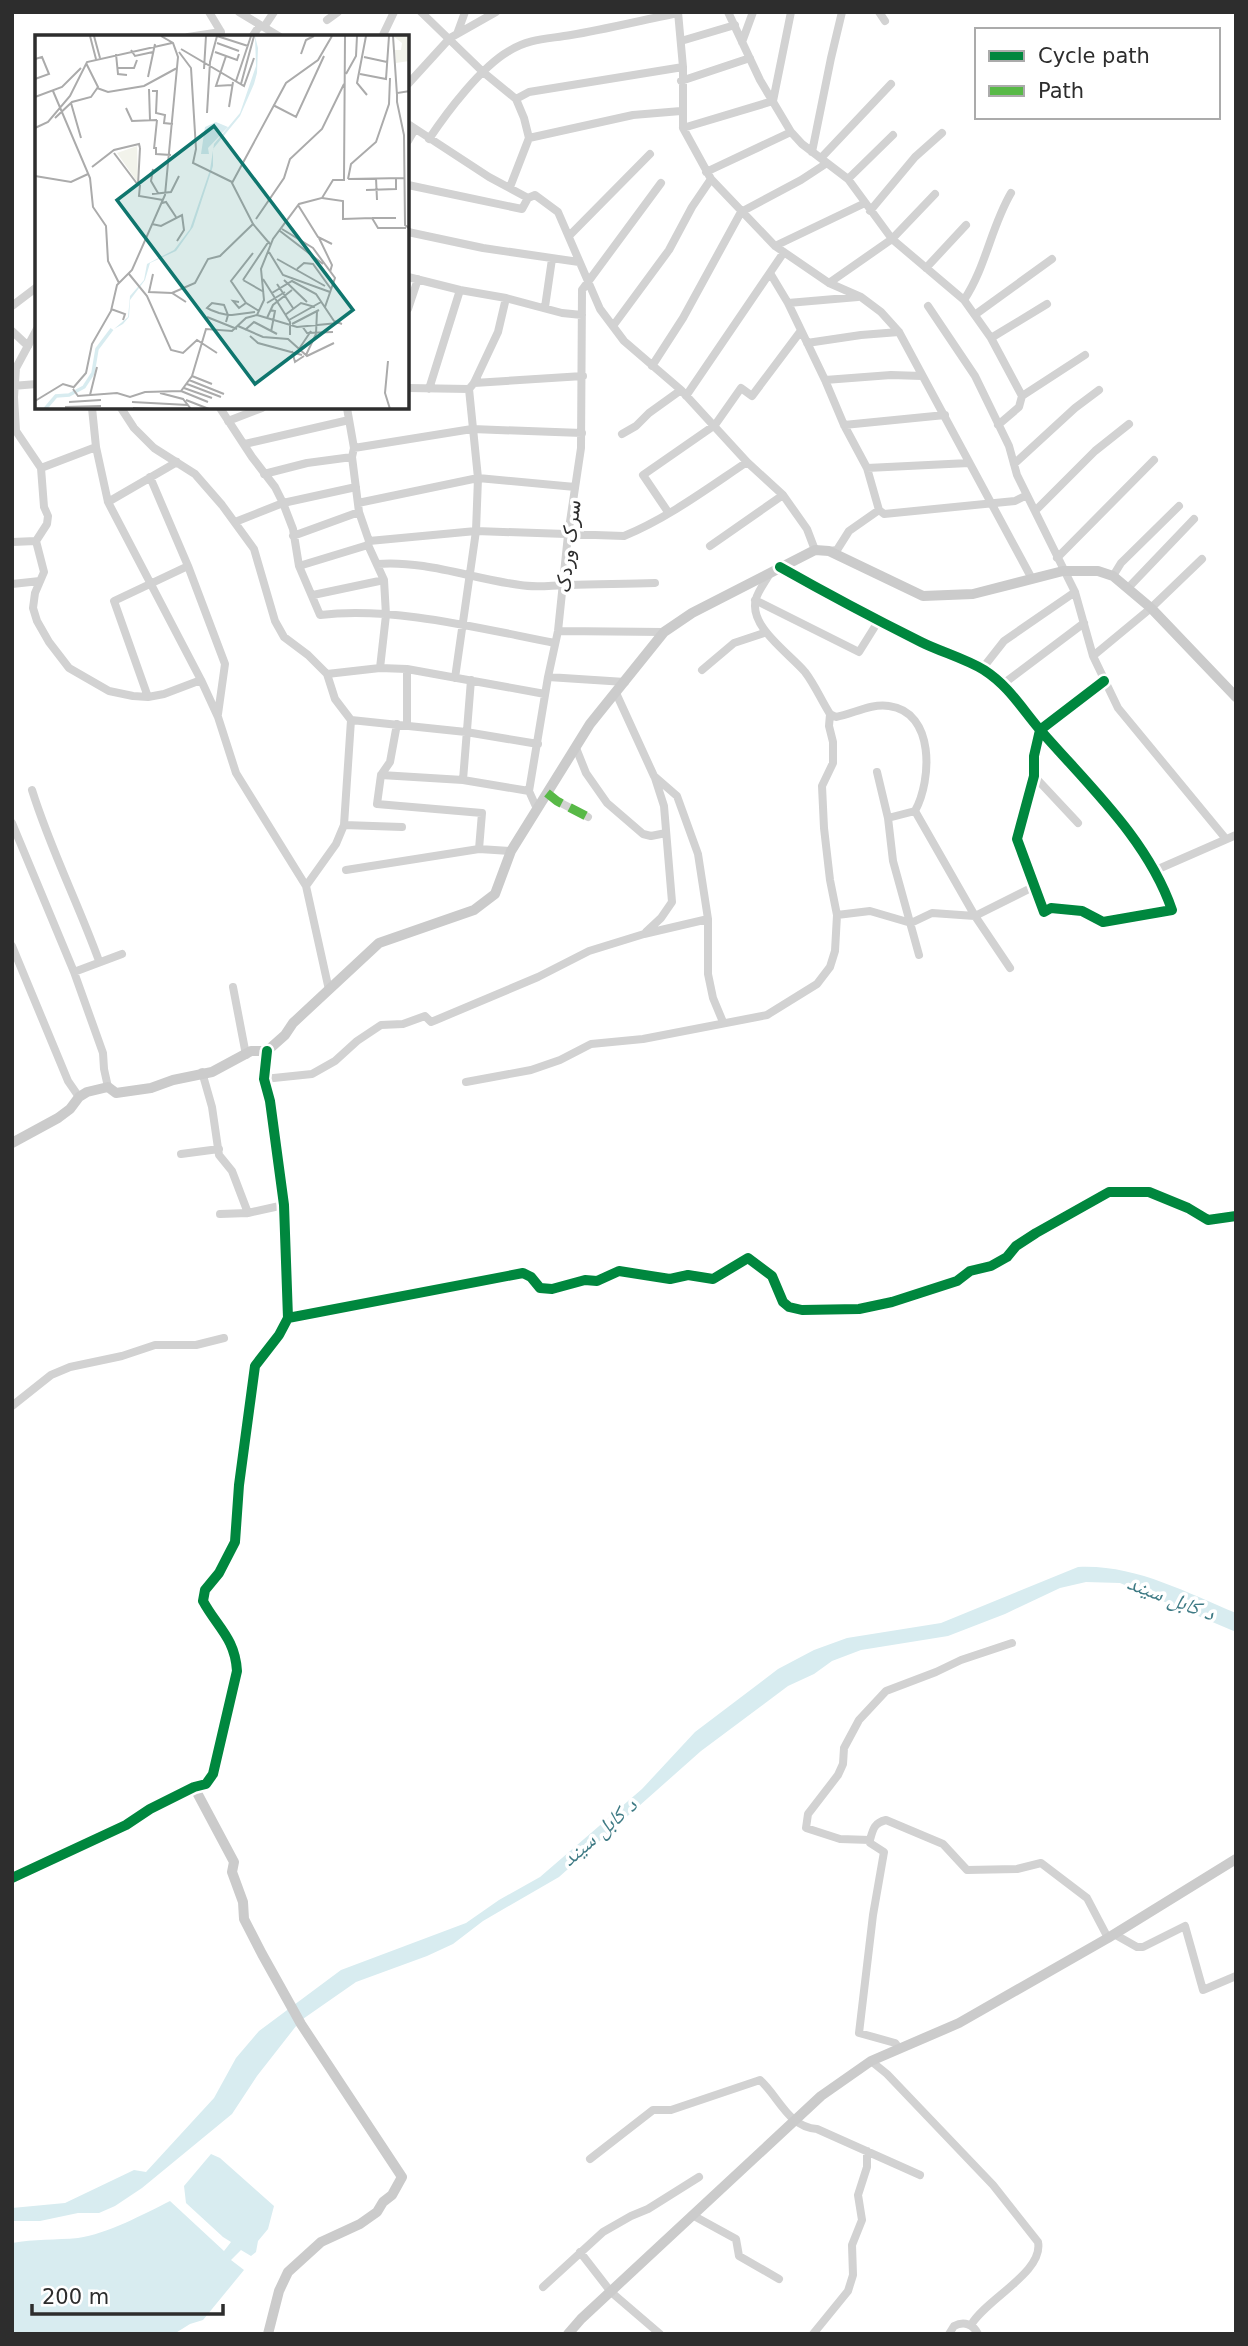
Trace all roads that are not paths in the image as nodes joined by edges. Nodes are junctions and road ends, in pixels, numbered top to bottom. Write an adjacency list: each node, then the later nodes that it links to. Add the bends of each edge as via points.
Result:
1 (209, 12): 19 (street)
2 (239, 12): 18 (street)
3 (274, 12): 18 (street)
4 (338, 12): 15 (street)
5 (394, 12): 22 (street)
6 (421, 12): 23 (street)
7 (465, 12): 23 (street)
8 (496, 12): 23 (street)
9 (729, 12): 17 (street)
10 (753, 12): 25 (street)
11 (791, 12): 33 (street)
12 (842, 12): 42 (street)
13 (879, 12): 16 (street)
14 (678, 13): 24 (street); 28 (street, via 535,39 508,51)
15 (327, 20)
16 (885, 21)
17 (735, 25): 24 (street); 25 (street)
18 (262, 26): 20 (street); 21 (street)
19 (220, 34)
20 (254, 35)
21 (277, 35)
22 (383, 35)
23 (453, 36): 28 (street); 30 (street)
24 (681, 41): 27 (street)
25 (742, 42): 26 (street)
26 (750, 58): 29 (street); 33 (street)
27 (683, 67): 29 (street); 32 (street, via 528,92)
28 (483, 72): 32 (street); 41 (street)
29 (681, 81): 34 (street)
30 (410, 82)
31 (891, 85): 44 (street)
32 (516, 99): 40 (street)
33 (773, 101): 36 (street); 37 (street)
34 (681, 111): 36 (street); 40 (street, via 633,115)
35 (411, 127): 41 (street)
36 (683, 128): 45 (street)
37 (791, 132): 42 (street); 45 (street)
38 (942, 133): 53 (street)
39 (893, 135): 46 (street)
40 (529, 138): 49 (street)
41 (429, 139): 49 (street)
42 (812, 152): 44 (street)
43 (650, 154): 57 (street)
44 (824, 160): 46 (street); 54 (street, via 801,180)
45 (708, 175): 54 (street); 83 (street, via 669,250)
46 (848, 179): 53 (street)
47 (661, 183): 68 (street)
48 (410, 185): 52 (street, via 522,209)
49 (510, 187): 52 (street)
50 (1011, 193): 74 (street)
51 (935, 194): 58 (street)
52 (528, 198): 57 (street, via 535,195 558,212)
53 (867, 207): 58 (street); 59 (street)
54 (741, 212): 59 (street); 92 (street, via 684,318)
55 (966, 225): 64 (street)
56 (410, 232): 62 (street)
57 (569, 236): 63 (street)
58 (892, 239): 64 (street); 69 (street)
59 (775, 246): 60 (street)
60 (784, 252): 65 (street); 69 (street)
61 (1052, 259): 81 (street)
62 (552, 260): 63 (street); 80 (street)
63 (579, 262): 68 (street)
64 (926, 268): 74 (street)
65 (770, 273): 76 (street); 102 (street)
66 (410, 277): 67 (street)
67 (418, 279): 71 (street); 75 (street)
68 (588, 280): 82 (street, سرک وردک, via 582,290); 83 (street)
69 (829, 283): 72 (street)
70 (35, 289): 78 (street)
71 (460, 290): 73 (street); 100 (street)
72 (861, 297): 76 (street); 86 (street)
73 (506, 298): 80 (street); 98 (street, via 498,332)
74 (964, 300): 81 (street)
75 (410, 303)
76 (788, 303): 85 (street)
77 (1047, 304): 88 (street)
78 (12, 306)
79 (928, 306): 115 (street, via 975,376)
80 (545, 307): 82 (street)
81 (976, 314): 88 (street)
82 (582, 315): 93 (street, سرک وردک)
83 (613, 326): 92 (street)
84 (12, 331): 90 (street)
85 (800, 332): 89 (street); 113 (street, via 752,396 741,388)
86 (899, 332): 89 (street); 94 (street)
87 (35, 333): 90 (street)
88 (990, 338): 103 (street)
89 (807, 343): 95 (street)
90 (28, 346): 97 (street, via 16,368)
91 (1085, 355): 103 (street)
92 (652, 366): 102 (street)
93 (583, 376): 98 (street); 118 (street, سرک وردک)
94 (922, 376): 95 (street); 109 (street)
95 (825, 380): 114 (street)
96 (35, 384): 97 (street)
97 (14, 386): 117 (street)
98 (472, 386): 100 (street); 116 (street)
99 (410, 388): 100 (street)
100 (429, 389)
101 (1099, 390): 127 (street)
102 (684, 393): 113 (street); 119 (street)
103 (1022, 396): 115 (street, via 1019,407)
104 (92, 410): 121 (street)
105 (122, 410): 125 (street, via 153,448)
106 (221, 410): 111 (street)
107 (257, 410): 111 (street)
108 (347, 410): 110 (street)
109 (944, 415): 114 (street); 126 (street)
110 (349, 420): 120 (street); 122 (street)
111 (228, 421): 120 (street)
112 (1129, 424): 143 (street)
113 (715, 425): 124 (street); 144 (street, via 643,475)
114 (844, 425): 129 (street)
115 (998, 425): 127 (street)
116 (472, 429): 118 (street); 122 (street); 132 (street)
117 (14, 432): 128 (street)
118 (582, 433): 134 (street, سرک وردک)
119 (622, 435)
120 (245, 444): 130 (street)
121 (96, 447): 128 (street); 137 (street)
122 (353, 452): 130 (street); 133 (street)
123 (1154, 460): 156 (street)
124 (747, 461): 135 (street); 144 (street)
125 (177, 462): 131 (street); 146 (street, via 195,474)
126 (969, 463): 129 (street); 139 (street)
127 (1014, 464): 136 (street)
128 (41, 468): 150 (street, via 48,516)
129 (867, 468): 142 (street)
130 (264, 474): 138 (street)
131 (150, 477): 137 (street); 159 (street)
132 (478, 478): 134 (street); 141 (street); 147 (street)
133 (356, 487): 138 (street); 141 (street)
134 (575, 487): 148 (street, سرک وردک)
135 (783, 495): 153 (street); 154 (street, via 807,529)
136 (1027, 495): 139 (street); 143 (street)
137 (108, 502): 168 (street)
138 (283, 503): 146 (street); 149 (street)
139 (993, 503): 142 (street, via 884,514); 165 (street)
140 (1179, 506): 163 (street)
141 (359, 507): 149 (street); 152 (street)
142 (879, 510): 155 (street, via 849,531 837,550)
143 (1035, 511): 156 (street)
144 (668, 512): 148 (street, via 624,536)
145 (1194, 519): 172 (street)
146 (235, 522): 190 (street, via 254,549 284,637)
147 (476, 531): 148 (street); 152 (street); 164 (street)
148 (568, 535): 171 (street, سرک وردک)
149 (293, 536): 160 (street)
150 (36, 541): 151 (street); 167 (street, via 44,572)
151 (12, 542)
152 (368, 543): 158 (street); 160 (street)
153 (710, 546)
154 (815, 550): 155 (main road); 161 (main road)
155 (829, 551): 165 (main road, via 923,596 973,594)
156 (1057, 558): 162 (street)
157 (1202, 559): 176 (street)
158 (377, 564): 164 (street, via 419,565); 166 (street)
159 (188, 565): 168 (street); 203 (street, via 225,664)
160 (299, 566): 174 (street)
161 (775, 569): 175 (street); 178 (street); 182 (main road)
162 (1063, 571): 163 (main road); 165 (main road); 173 (street)
163 (1113, 576): 172 (main road)
164 (471, 577): 171 (street, via 544,588); 180 (street)
165 (1031, 577)
166 (384, 580): 174 (street); 177 (street)
167 (40, 582): 170 (street); 201 (street, via 33,608 37,621 69,668 108,691)
168 (152, 583): 193 (street); 201 (street, via 114,601)
169 (655, 583): 171 (street)
170 (12, 584)
171 (564, 585): 181 (street, سرک وردک)
172 (1129, 587): 176 (main road)
173 (1075, 592): 179 (street); 187 (street, via 1004,641)
174 (313, 595): 177 (street, via 320,615)
175 (755, 600): 178 (street, via 859,652); 183 (street)
176 (1151, 608): 185 (street); 200 (main road)
177 (386, 615): 180 (street); 186 (street)
178 (879, 620): 187 (street)
179 (1084, 623): 185 (street); 197 (street)
180 (463, 625): 184 (street); 192 (street)
181 (558, 631): 182 (street); 184 (street, سرک وردک)
182 (664, 632): 196 (main road)
183 (764, 632): 189 (street, via 734,643); 202 (street, via 804,672)
184 (555, 643): 191 (street, سرک وردک)
185 (1093, 656): 195 (street)
186 (380, 668): 188 (street); 190 (street)
187 (982, 668): 197 (street)
188 (407, 669): 192 (street); 205 (street)
189 (702, 670)
190 (327, 674): 204 (street, via 335,699)
191 (548, 677): 196 (street); 199 (street, سرک وردک)
192 (455, 678): 194 (street)
193 (201, 680): 201 (street); 203 (street)
194 (471, 680): 199 (street); 207 (street)
195 (1104, 681): 206 (street); 228 (street, via 1118,708)
196 (625, 682): 198 (main road)
197 (1003, 684): 206 (street)
198 (615, 693): 209 (main road); 212 (street)
199 (545, 694): 208 (street, سرک وردک)
200 (1236, 696)
201 (148, 697)
202 (830, 714): 219 (street, via 836,717 889,705 918,721 925,749 923,786); 235 (street, via 833,763 822,786)
203 (218, 717): 233 (street, via 236,773)
204 (351, 720): 205 (street); 224 (street)
205 (402, 725): 207 (street); 211 (street)
206 (1040, 730): 213 (street); 232 (street)
207 (466, 732): 208 (street); 214 (street)
208 (538, 744): 216 (street, سرک وردک)
209 (576, 748): 217 (main road); 226 (street, via 586,773 607,803 643,834)
210 (877, 772): 221 (street)
211 (381, 775): 214 (street); 229 (street, via 377,804 482,813)
212 (654, 776): 226 (street, via 664,806); 237 (street, via 677,796 698,854)
213 (1034, 776): 223 (street); 234 (street, via 1017,839)
214 (463, 780): 216 (street)
215 (32, 790): 243 (street)
216 (529, 791): 218 (street)
217 (547, 793): 218 (main road); 220 (street)
218 (537, 809): 230 (main road)
219 (915, 811): 221 (street); 236 (street)
220 (588, 817)
221 (888, 818): 238 (street, via 893,862)
222 (12, 823): 245 (street)
223 (1078, 823)
224 (344, 825): 225 (street); 233 (street)
225 (402, 827)
226 (666, 833): 239 (street, via 672,902)
227 (1236, 835): 228 (street)
228 (1226, 839): 232 (street)
229 (479, 849): 230 (street); 231 (street)
230 (511, 851): 247 (main road, via 495,894 474,910 379,943)
231 (346, 870)
232 (1156, 870): 234 (street, via 1172,910 1103,922 1082,911 1051,908 1044,912)
233 (306, 886): 247 (street)
234 (1035, 886): 236 (street)
235 (837, 915): 238 (street, via 870,911); 248 (street, via 835,951 817,984 767,1015)
236 (975, 916): 238 (street, via 932,914); 244 (street)
237 (708, 919): 239 (street); 248 (street, via 708,974)
238 (911, 923): 242 (street)
239 (644, 934): 252 (street, via 589,951 431,1022 425,1016 381,1025 313,1074)
240 (12, 946): 255 (street, via 68,1081)
241 (122, 954): 243 (street)
242 (919, 955)
243 (99, 961): 245 (street)
244 (1010, 968)
245 (74, 972): 254 (street, via 103,1053)
246 (233, 987): 250 (street)
247 (329, 990): 249 (main road)
248 (723, 1022): 253 (street, via 657,1037 591,1044 531,1070)
249 (267, 1051): 250 (main road); 252 (main road)
250 (246, 1055): 251 (main road, via 212,1072)
251 (202, 1072): 254 (main road, via 127,1092 116,1093); 257 (street)
252 (264, 1079): 259 (main road)
253 (466, 1082)
254 (108, 1087): 255 (main road)
255 (79, 1097): 256 (main road, via 58,1118)
256 (12, 1143)
257 (219, 1149): 258 (street); 260 (street)
258 (181, 1154)
259 (284, 1205): 260 (street); 263 (main road)
260 (248, 1213): 261 (street)
261 (220, 1214)
262 (1236, 1216): 263 (street, via 1208,1220 1149,1192 1109,1192 1036,1233 991,1266 970,1271 957,1281 859,1309 789,1307 772,1276 748,1258 713,1279 688,1275 670,1279 620,1271 597,1282 540,1289 523,1273)
263 (288, 1318): 267 (main road, via 256,1366 235,1542 205,1590 203,1601 229,1638 237,1671 213,1774 206,1784)
264 (224, 1338): 265 (street, via 196,1345 155,1345 70,1367 51,1375)
265 (12, 1406)
266 (1012, 1643): 268 (street, via 886,1691 859,1720 844,1748 844,1764 808,1814 806,1828 840,1839)
267 (194, 1787): 270 (main road, via 126,1825); 286 (main road, via 234,1862 232,1872 244,1919 290,2006 400,2173 392,2195 377,2212 321,2242 288,2273)
268 (870, 1840): 271 (street, via 874,1826 886,1820 943,1844 967,1870 1017,1869 1041,1863 1087,1898); 273 (street, via 884,1852 859,2033)
269 (1236, 1859): 271 (main road)
270 (12, 1878)
271 (1111, 1936): 272 (street, via 1143,1947 1185,1926 1203,1990); 273 (main road, via 959,2022)
272 (1236, 1976)
273 (898, 2047): 274 (main road)
274 (871, 2061): 275 (main road, via 821,2096); 285 (street, via 993,2185 1038,2242 1035,2264)
275 (794, 2122): 276 (street); 277 (street, via 757,2080 671,2110 653,2110); 280 (main road)
276 (867, 2151): 278 (street); 289 (street, via 858,2195 862,2220 852,2245 853,2275 848,2291)
277 (590, 2159)
278 (920, 2175)
279 (699, 2177): 281 (street, via 603,2232)
280 (694, 2217): 282 (street, via 736,2239 739,2256); 284 (main road)
281 (580, 2252): 283 (street); 284 (street)
282 (779, 2279)
283 (542, 2287)
284 (611, 2292): 287 (main road); 288 (street)
285 (971, 2325): 290 (street, via 960,2323); 291 (street)
286 (268, 2334)
287 (568, 2334)
288 (660, 2334)
289 (813, 2334)
290 (948, 2334)
291 (978, 2334)

